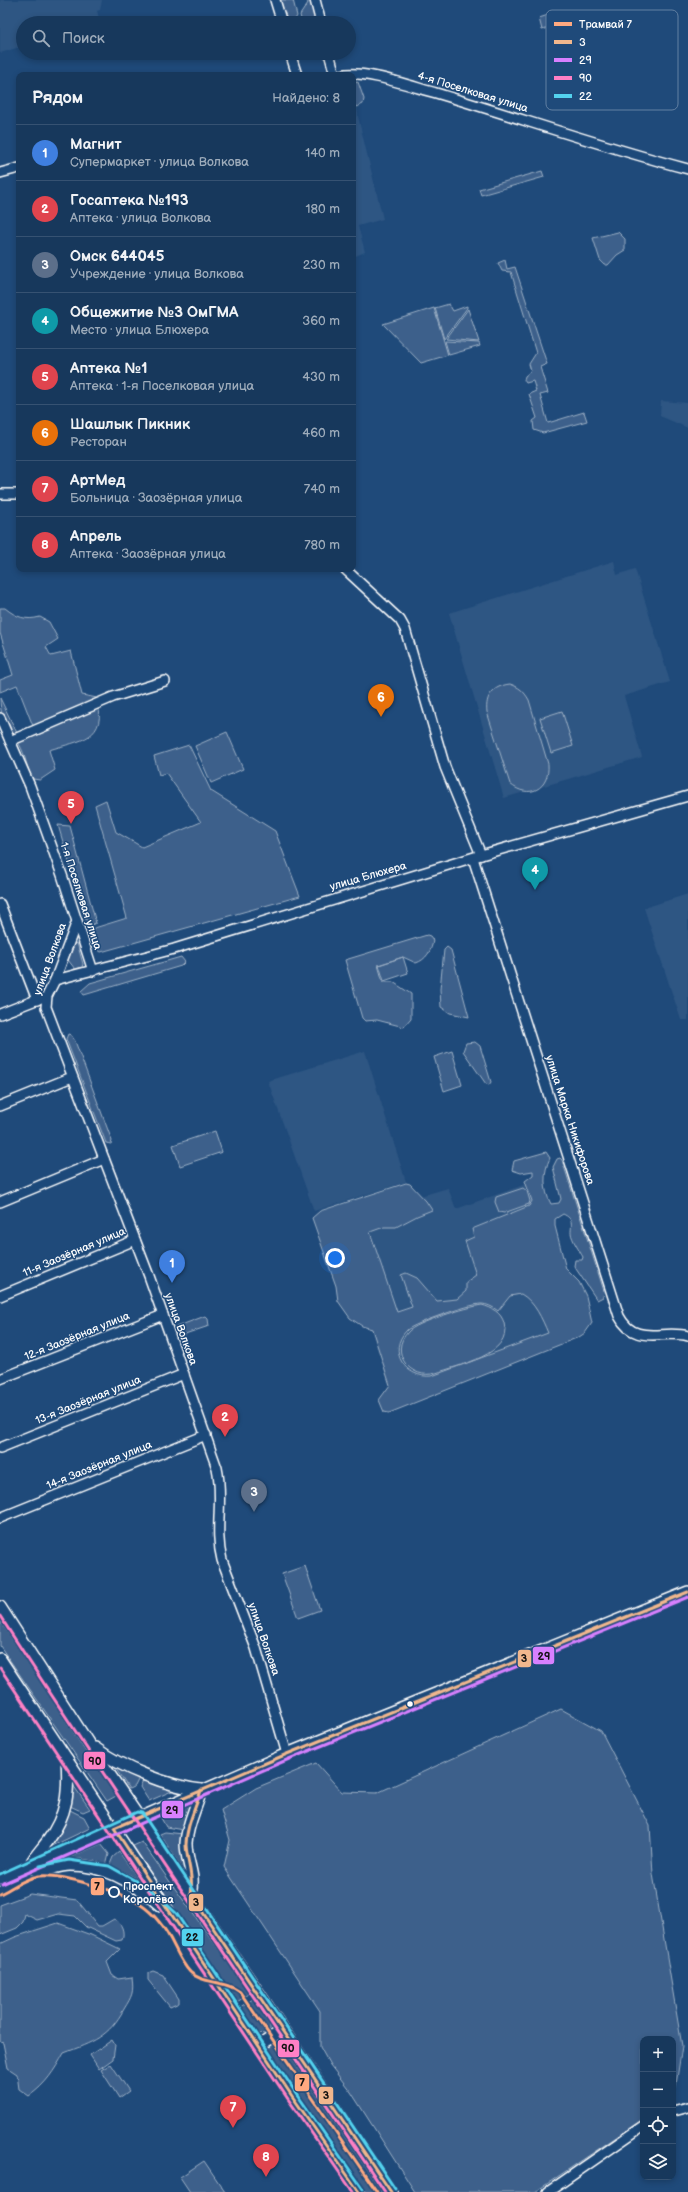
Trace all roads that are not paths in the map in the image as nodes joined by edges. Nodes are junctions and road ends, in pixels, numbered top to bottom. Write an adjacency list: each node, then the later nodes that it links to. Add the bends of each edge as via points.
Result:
1 (275, 0): 3 (street)
2 (315, 0): 4 (street)
3 (280, 16)
4 (319, 16)
5 (292, 60): 7 (street)
6 (331, 60): 8 (street)
7 (296, 72)
8 (334, 72)
9 (356, 73): 11 (street, 4-я Поселковая улица, via 416,88)
10 (16, 169): 12 (street)
11 (688, 169)
12 (0, 173)
13 (0, 494): 14 (street)
14 (16, 494)
15 (348, 572): 20 (street, улица Марка Никифорова, via 400,620 406,629 445,767)
16 (165, 681): 18 (street, via 112,697)
17 (0, 718): 18 (street, 1-я Поселковая улица)
18 (10, 741): 23 (street, 1-я Поселковая улица, via 32,794)
19 (688, 796): 20 (street, улица Блюхера)
20 (477, 856): 24 (street, улица Блюхера, via 174,949); 36 (street, улица Марка Никифорова, via 619,1316 625,1326 641,1334)
21 (0, 904): 22 (street)
22 (3, 920): 27 (street)
23 (77, 921): 24 (street, 1-я Поселковая улица); 25 (street, улица Волкова)
24 (93, 971): 25 (street, улица Блюхера)
25 (55, 980): 26 (street, улица Волкова)
26 (46, 996): 27 (street); 29 (street, улица Волкова, via 46,1007)
27 (37, 1000): 28 (street)
28 (0, 1014)
29 (72, 1077): 30 (street); 31 (street, улица Волкова)
30 (0, 1106)
31 (104, 1159): 32 (street); 33 (street, улица Волкова)
32 (0, 1202)
33 (135, 1240): 34 (street, 11-я Заозёрная улица); 35 (street, улица Волкова)
34 (0, 1296)
35 (163, 1315): 37 (street, улица Волкова); 38 (street, 12-я Заозёрная улица)
36 (688, 1336)
37 (184, 1374): 39 (street, улица Волкова); 40 (street, 13-я Заозёрная улица)
38 (0, 1379)
39 (206, 1435): 41 (street, 14-я Заозёрная улица); 46 (street, улица Волкова, via 220,1479 218,1533 222,1560 256,1648)
40 (0, 1448)
41 (0, 1518)
42 (688, 1592): 46 (main road)
43 (0, 1607): 45 (main road)
44 (0, 1659): 47 (main road)
45 (88, 1743): 48 (main road, via 111,1758 144,1773 184,1788); 49 (main road)
46 (287, 1754): 48 (main road)
47 (66, 1757): 50 (main road); 51 (main road, via 66,1808 54,1831)
48 (201, 1790): 49 (main road); 53 (main road, via 187,1833 187,1858 194,1884)
49 (139, 1818): 50 (main road); 53 (main road)
50 (114, 1828): 51 (main road); 54 (main road)
51 (29, 1867): 52 (main road); 54 (main road, via 39,1871 70,1865 107,1871 147,1893)
52 (0, 1879)
53 (191, 1895): 55 (main road)
54 (173, 1917): 56 (main road)
55 (283, 2030): 56 (main road); 61 (main road)
56 (259, 2046): 60 (main road)
57 (687, 2110): 58 (street)
58 (676, 2112)
59 (640, 2128): 62 (street)
60 (359, 2192)
61 (391, 2192)
62 (548, 2192)

